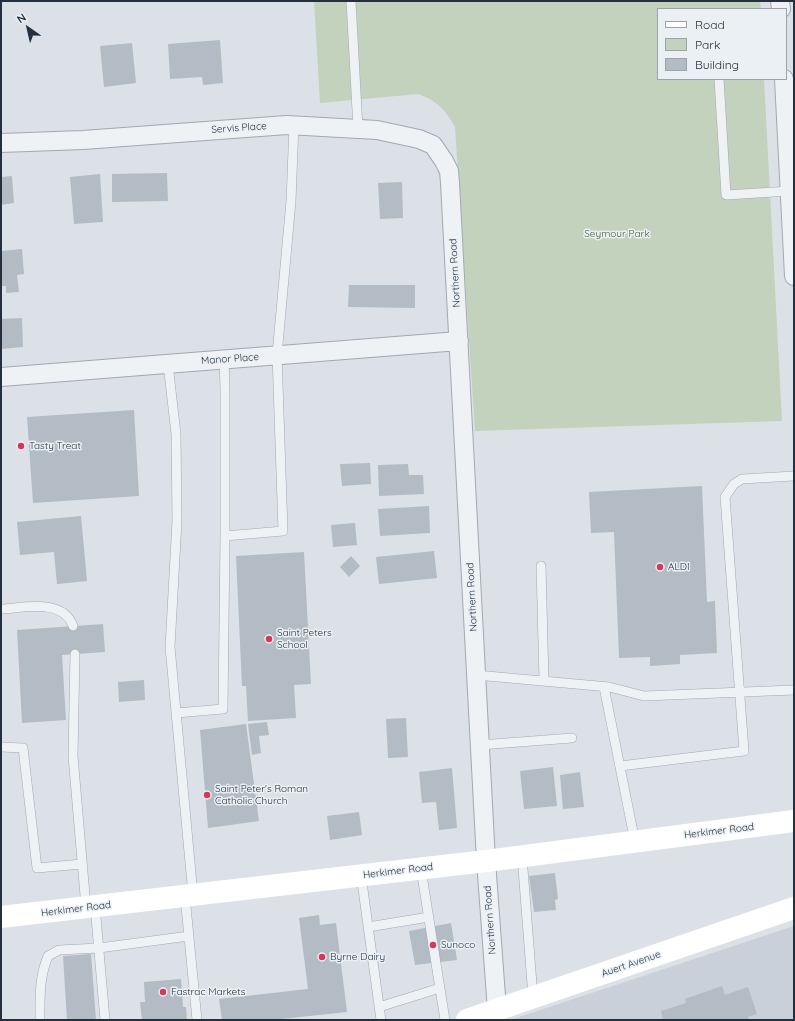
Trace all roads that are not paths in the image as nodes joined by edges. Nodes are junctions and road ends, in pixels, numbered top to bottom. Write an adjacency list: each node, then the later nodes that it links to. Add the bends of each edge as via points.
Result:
1 (351, 1): 5 (lane)
2 (719, 80): 8 (lane, via 726,194)
3 (784, 80): 8 (street)
4 (294, 126): 5 (street, Servis Place); 6 (street, Servis Place); 12 (lane, via 291,201)
5 (358, 129): 7 (street, Servis Place, via 377,130 419,139 433,145 449,171)
6 (1, 143)
7 (450, 183): 11 (street, Northern Road)
8 (792, 191): 9 (street)
9 (793, 252): 10 (street)
10 (794, 276)
11 (459, 340): 12 (street, Manor Place); 22 (street, Northern Road)
12 (277, 355): 13 (street, Manor Place); 17 (lane, via 283,531)
13 (224, 359): 14 (street, Manor Place); 17 (lane)
14 (168, 364): 15 (street, Manor Place); 27 (lane, via 176,434 177,521 170,647)
15 (1, 377)
16 (794, 476): 26 (lane, via 742,479 734,484 725,497)
17 (225, 536): 27 (lane, via 223,709)
18 (541, 566): 23 (lane)
19 (1, 609): 20 (lane, via 42,606 57,609 69,618)
20 (73, 626)
21 (75, 654): 36 (lane, via 74,756)
22 (476, 676): 23 (lane); 29 (street, Northern Road)
23 (544, 681): 24 (lane)
24 (604, 687): 26 (lane, via 644,696); 31 (lane)
25 (794, 690): 26 (lane)
26 (740, 692): 31 (lane, via 744,751)
27 (176, 713): 39 (lane)
28 (572, 738): 29 (lane)
29 (480, 746): 35 (street, Northern Road)
30 (1, 747): 36 (lane, via 23,748 37,868)
31 (620, 766): 33 (lane)
32 (794, 821): 33 (main road, Herkimer Road)
33 (635, 842): 34 (main road, Herkimer Road)
34 (522, 856): 35 (main road, Herkimer Road); 48 (lane)
35 (486, 861): 37 (main road, Herkimer Road); 50 (street, Northern Road)
36 (82, 864): 40 (lane)
37 (421, 869): 38 (main road, Herkimer Road); 42 (lane)
38 (361, 876): 39 (main road, Herkimer Road); 44 (lane)
39 (189, 896): 40 (main road, Herkimer Road); 45 (lane)
40 (90, 907): 43 (main road, Herkimer Road); 46 (lane)
41 (794, 908): 48 (main road, Auert Avenue)
42 (429, 917): 44 (lane); 47 (lane)
43 (1, 918)
44 (368, 927): 49 (lane)
45 (189, 936): 46 (lane); 53 (lane)
46 (99, 948): 51 (lane, via 59,950 48,956 40,984); 52 (lane)
47 (440, 988): 49 (lane); 55 (lane)
48 (534, 998): 50 (main road, Auert Avenue)
49 (380, 1007): 54 (lane)
50 (497, 1010): 56 (main road, Auert Avenue)
51 (40, 1020)
52 (105, 1020)
53 (197, 1020)
54 (381, 1020)
55 (445, 1020)
56 (467, 1020)

